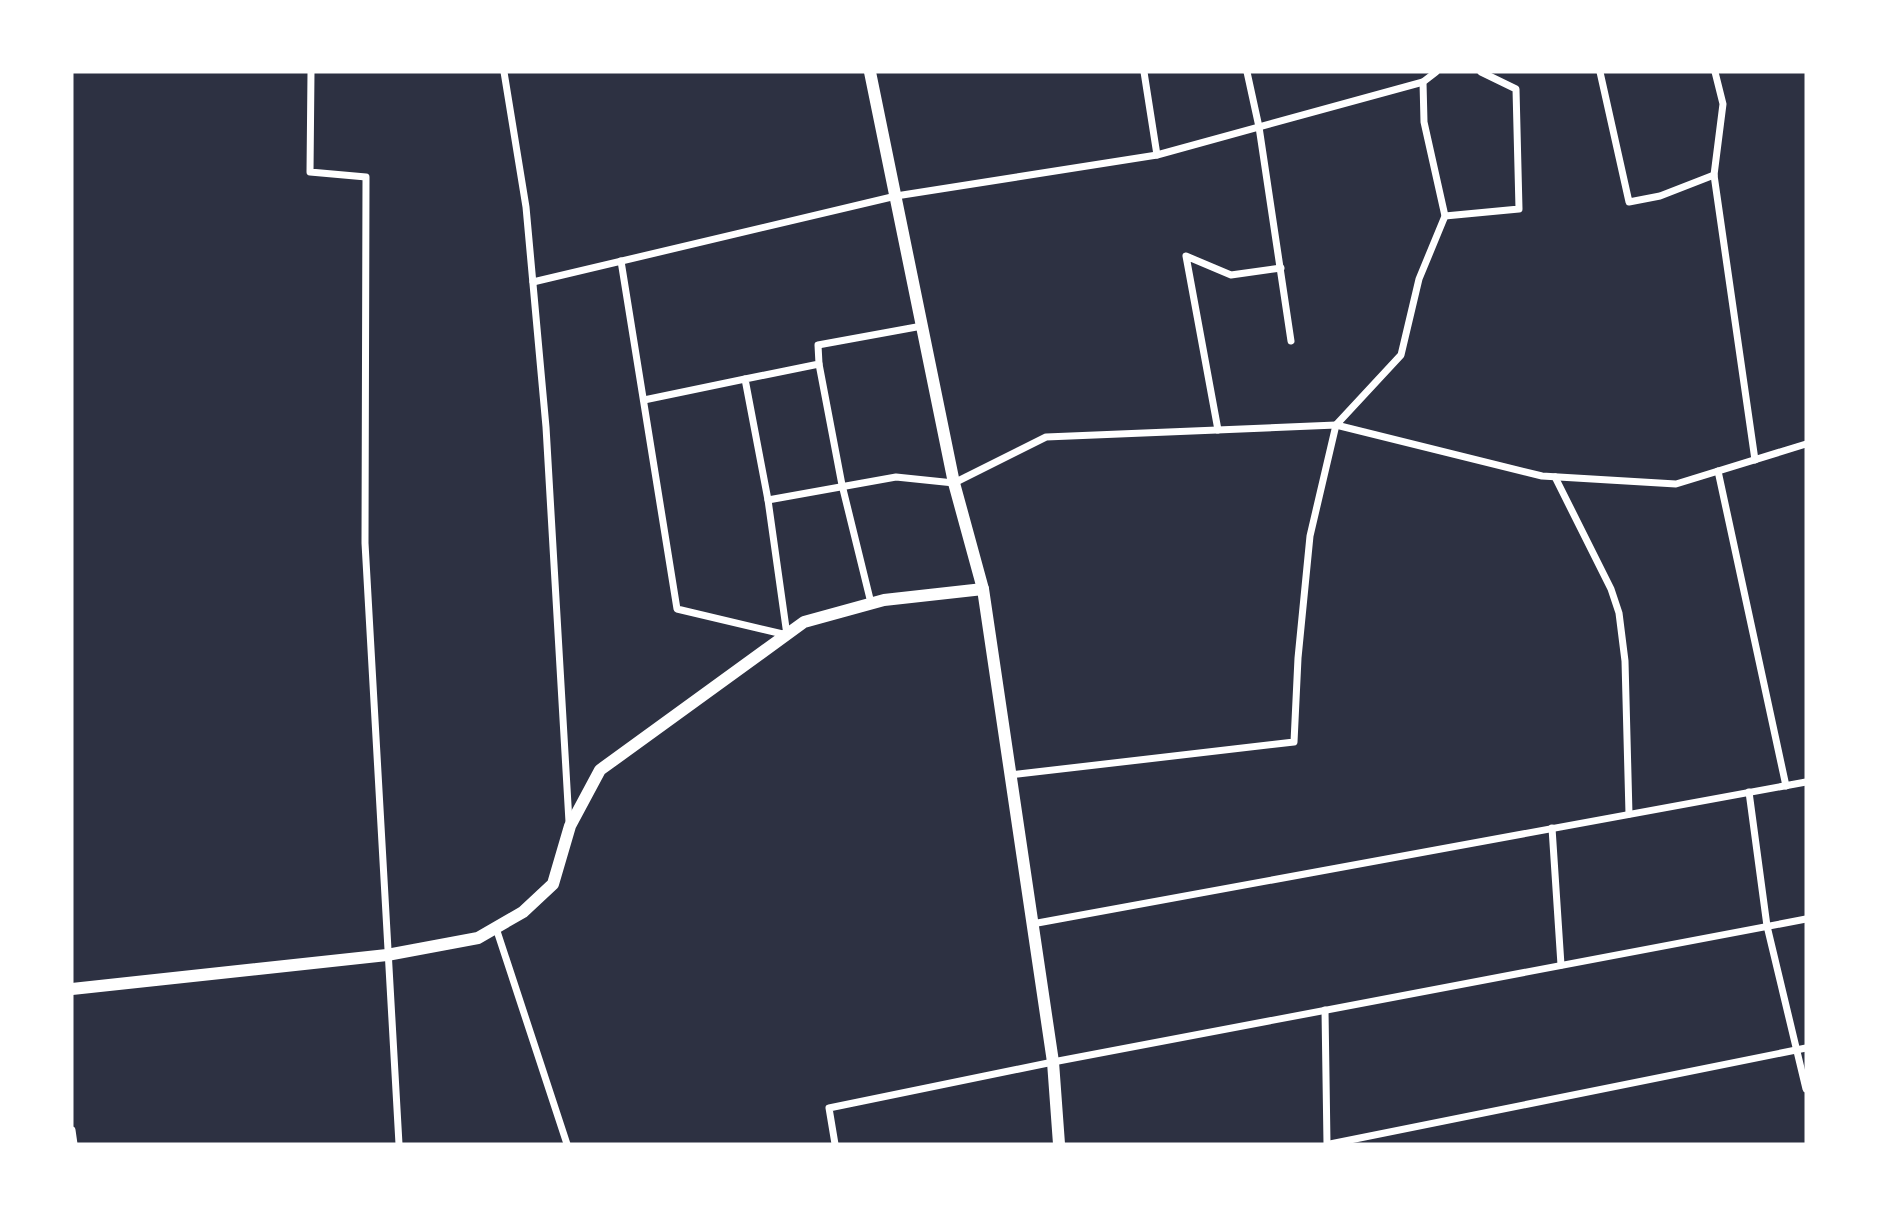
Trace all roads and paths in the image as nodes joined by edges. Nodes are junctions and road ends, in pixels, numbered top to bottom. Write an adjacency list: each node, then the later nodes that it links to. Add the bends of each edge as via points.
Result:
1 (311, 72): 47 (street, via 310,172 366,177 365,543)
2 (504, 72): 18 (street)
3 (870, 72): 14 (street)
4 (1144, 72): 12 (street)
5 (1247, 72): 11 (street)
6 (1436, 72): 10 (street)
7 (1481, 72): 15 (street, via 1516,89 1519,209)
8 (1600, 72): 13 (street, via 1629,202 1660,196)
9 (1715, 72): 13 (street, via 1723,104)
10 (1423, 82): 11 (street); 15 (street, via 1424,122)
11 (1259, 127): 12 (street); 17 (street)
12 (1157, 155): 14 (street)
13 (1714, 175): 27 (street)
14 (896, 196): 16 (street); 19 (street)
15 (1445, 216): 24 (street, via 1419,279 1401,355)
16 (621, 261): 18 (street); 23 (street)
17 (1281, 268): 20 (street); 25 (street, via 1231,275 1186,256)
18 (533, 282): 41 (street)
19 (922, 326): 21 (street, via 818,345); 30 (street)
20 (1291, 341)
21 (820, 364): 22 (street); 31 (street)
22 (745, 380): 23 (street); 32 (street)
23 (644, 400): 35 (street, via 677,609)
24 (1336, 425): 25 (street); 29 (street); 36 (street, via 1310,536 1294,742)
25 (1219, 430): 30 (street, via 1046,437)
26 (1806, 444): 27 (street)
27 (1755, 460): 28 (street)
28 (1718, 471): 29 (street, via 1676,484); 38 (street)
29 (1555, 477): 40 (street, via 1619,614 1625,661)
30 (954, 483): 31 (street, via 896,477); 33 (street)
31 (842, 485): 32 (street); 34 (street)
32 (768, 500): 35 (street)
33 (983, 589): 34 (street); 36 (street)
34 (871, 603): 35 (street, via 804,622)
35 (787, 635): 41 (street, via 600,770)
36 (1010, 775): 44 (street)
37 (1806, 782): 38 (street)
38 (1786, 786): 39 (street)
39 (1749, 792): 40 (street); 45 (street)
40 (1629, 814): 42 (street)
41 (570, 826): 46 (street, via 553,884 523,912)
42 (1552, 828): 44 (street); 48 (street)
43 (1806, 919): 45 (street)
44 (1032, 924): 53 (street)
45 (1766, 926): 48 (street); 52 (street)
46 (496, 928): 47 (street, via 478,938); 58 (street)
47 (387, 955): 49 (street); 57 (street)
48 (1561, 965): 50 (street)
49 (72, 989)
50 (1325, 1010): 53 (street); 61 (street)
51 (1806, 1048): 52 (street)
52 (1797, 1050): 54 (street); 61 (street)
53 (1052, 1062): 59 (street, via 829,1108); 60 (street)
54 (1806, 1089)
55 (72, 1130): 56 (street)
56 (74, 1144)
57 (399, 1144)
58 (567, 1144)
59 (835, 1144)
60 (1059, 1144)
61 (1329, 1144)

